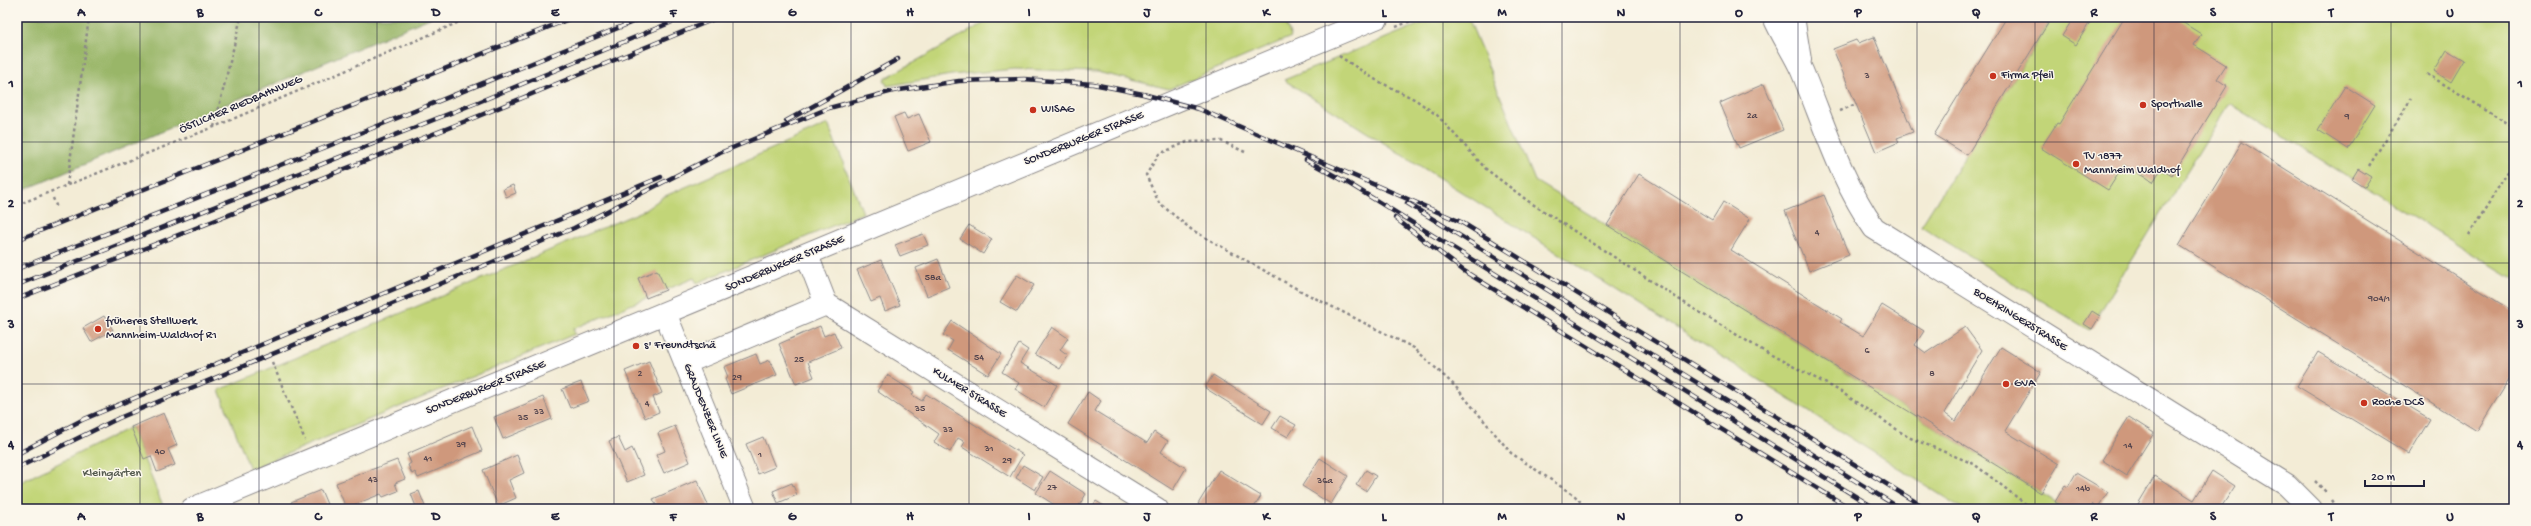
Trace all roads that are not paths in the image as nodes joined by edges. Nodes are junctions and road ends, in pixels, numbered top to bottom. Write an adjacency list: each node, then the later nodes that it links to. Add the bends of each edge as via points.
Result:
1 (1378, 17): 5 (street, SONDERBURGER STRASSE)
2 (1774, 17): 4 (street, BOEHRINGERSTRASSE)
3 (1793, 17): 4 (street, BOEHRINGERSTRASSE)
4 (1801, 69): 12 (street, BOEHRINGERSTRASSE, via 1856,203 1874,228 2287,485)
5 (807, 255): 6 (street); 7 (street, SONDERBURGER STRASSE)
6 (826, 304): 8 (street); 11 (street, KULMER STRASSE)
7 (665, 313): 8 (street, GRAUDENZER LINIE); 9 (street, SONDERBURGER STRASSE)
8 (686, 363): 10 (street, GRAUDENZER LINIE)
9 (199, 508)
10 (745, 509)
11 (1157, 509)
12 (2310, 509)

